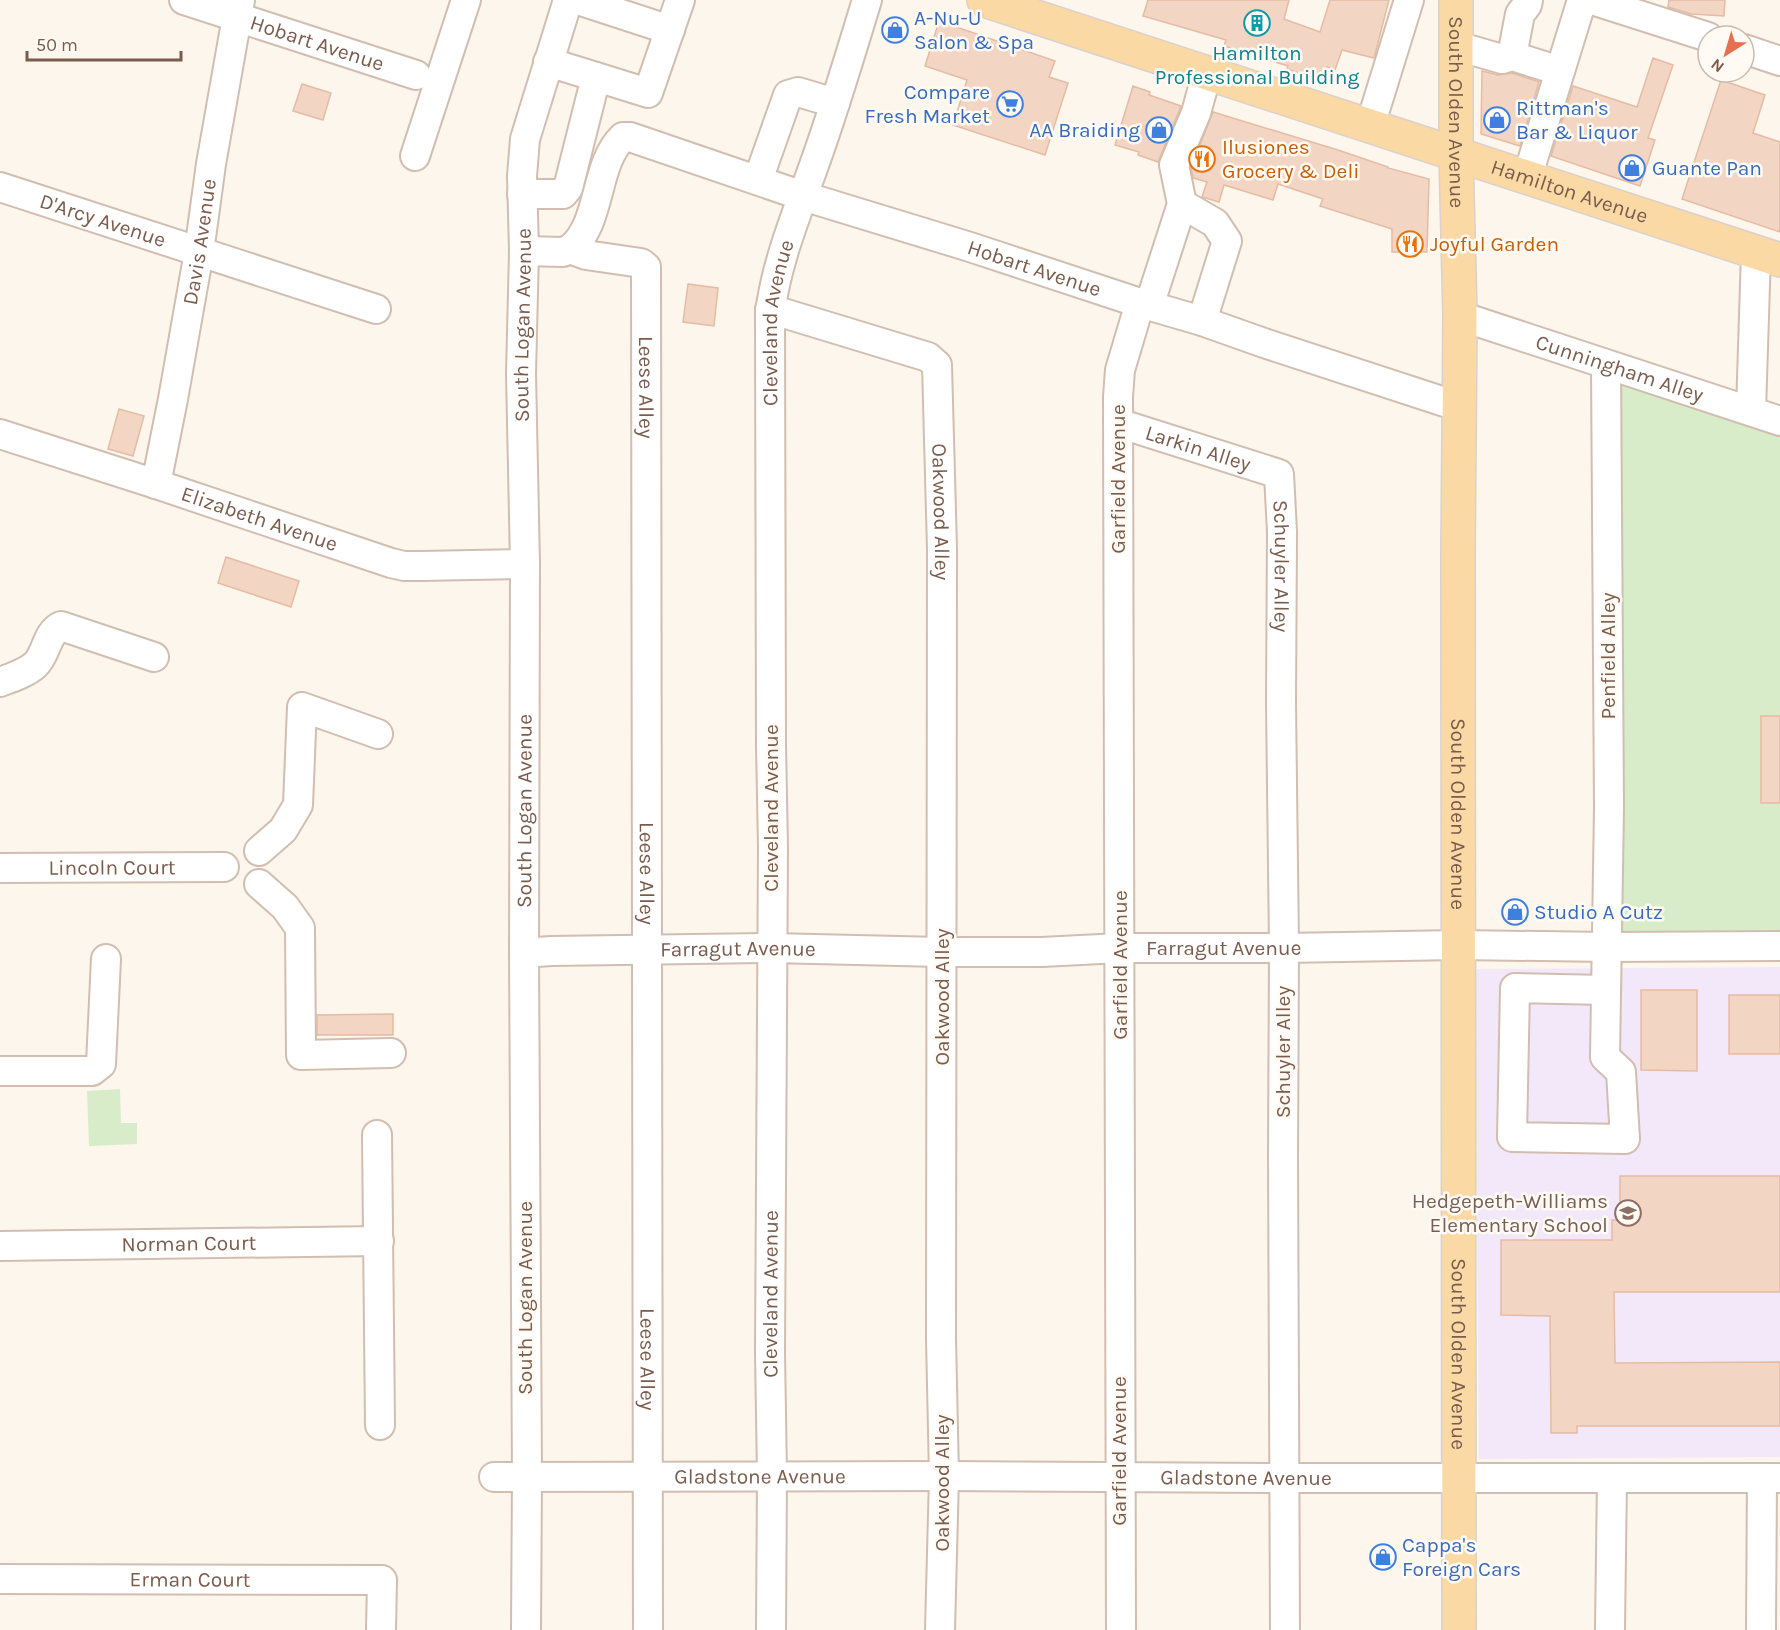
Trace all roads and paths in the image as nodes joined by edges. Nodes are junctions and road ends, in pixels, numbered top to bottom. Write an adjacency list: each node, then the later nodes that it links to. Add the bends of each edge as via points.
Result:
1 (184, 0): 13 (street, Hobart Avenue)
2 (466, 0): 30 (street)
3 (568, 0): 20 (street, South Logan Avenue)
4 (578, 0): 14 (street)
5 (680, 0): 14 (street)
6 (867, 0): 25 (street, Cleveland Avenue)
7 (984, 0): 22 (main road, Hamilton Avenue)
8 (1408, 0): 26 (street)
9 (1456, 0): 16 (main road, South Olden Avenue)
10 (1528, 0): 18 (street, via 1520,14)
11 (1582, 0): 21 (street)
12 (1592, 0): 15 (street)
13 (238, 9): 23 (street, Hobart Avenue, via 317,42); 39 (street, Davis Avenue)
14 (670, 30): 24 (street, via 648,93)
15 (1696, 33)
16 (1457, 46): 18 (street, via 1502,59); 29 (main road, South Olden Avenue)
17 (1756, 53): 19 (street)
18 (1512, 56): 21 (street)
19 (1780, 61)
20 (548, 62): 24 (street); 34 (street, South Logan Avenue, via 525,139)
21 (1560, 70): 31 (street)
22 (1207, 73): 26 (main road, Hamilton Avenue); 36 (street, via 1196,113 1174,165)
23 (416, 75)
24 (596, 77): 27 (street)
25 (835, 103): 32 (street, via 798,92 788,95); 35 (street, Cleveland Avenue)
26 (1370, 126): 29 (main road, Hamilton Avenue)
27 (580, 141): 28 (street); 34 (street, via 563,194)
28 (613, 148): 32 (street, Hobart Avenue, via 623,137 630,137); 37 (street, via 587,225)
29 (1456, 154): 31 (main road, Hamilton Avenue); 44 (main road, South Olden Avenue)
30 (415, 156)
31 (1527, 178): 40 (main road, Hamilton Avenue)
32 (758, 180): 35 (street, Hobart Avenue)
33 (0, 187): 39 (street, D'Arcy Avenue)
34 (522, 194): 38 (street, South Logan Avenue)
35 (803, 196): 41 (street, Hobart Avenue); 43 (street, Cleveland Avenue)
36 (1182, 204): 41 (street, Garfield Avenue); 45 (street, via 1215,223 1227,241)
37 (570, 249): 38 (street); 68 (street, Leese Alley, via 646,267)
38 (524, 251): 54 (street, South Logan Avenue, via 521,374)
39 (199, 252): 42 (street, D'Arcy Avenue); 53 (street, Davis Avenue)
40 (1768, 256): 48 (street)
41 (1145, 304): 45 (street, Hobart Avenue); 50 (street, Garfield Avenue, via 1120,370)
42 (376, 309)
43 (770, 309): 65 (street, Cleveland Avenue); 69 (street, Oakwood Alley, via 928,357 937,365 942,549)
44 (1460, 316): 46 (street, Cunningham Alley); 47 (main road, South Olden Avenue)
45 (1202, 321): 47 (street, Hobart Avenue)
46 (1606, 365): 48 (street, Cunningham Alley); 64 (street, Penfield Alley)
47 (1460, 407): 62 (main road, South Olden Avenue)
48 (1751, 411): 49 (street, Cunningham Alley)
49 (1780, 421)
50 (1118, 423): 52 (street, Larkin Alley); 66 (street, Garfield Avenue)
51 (0, 434): 53 (street, Elizabeth Avenue)
52 (1279, 474): 67 (street, Schuyler Alley)
53 (156, 484): 54 (street, Elizabeth Avenue, via 404,566)
54 (525, 564): 70 (street, South Logan Avenue)
55 (154, 657): 56 (street, via 61,626 54,630 35,665)
56 (0, 682)
57 (378, 734): 58 (street, via 302,707 298,805 283,830)
58 (259, 851): 59 (street, via 238,848 228,855); 61 (street, via 266,864)
59 (224, 867): 60 (street, Lincoln Court); 61 (street, via 230,883 236,887 246,889)
60 (0, 868)
61 (259, 884): 73 (street, via 285,907 300,928 302,1055)
62 (1459, 945): 64 (street, Farragut Avenue); 67 (street, Farragut Avenue); 86 (main road, South Olden Avenue)
63 (1780, 946): 64 (street, Farragut Avenue)
64 (1608, 947): 72 (street, Penfield Alley)
65 (771, 948): 68 (street, Farragut Avenue); 69 (street, Farragut Avenue); 83 (street, Cleveland Avenue)
66 (1120, 948): 67 (street, Farragut Avenue); 69 (street, Farragut Avenue); 84 (street, Garfield Avenue)
67 (1284, 948): 85 (street, Schuyler Alley)
68 (648, 949): 70 (street, Farragut Avenue); 80 (street, Leese Alley)
69 (941, 952): 81 (street, Oakwood Alley)
70 (524, 953): 79 (street, South Logan Avenue)
71 (106, 959): 74 (street, via 101,1064 92,1071)
72 (1606, 990): 72 (street, Penfield Alley, via 1605,1057 1621,1072 1626,1139 1512,1137 1515,988)
73 (391, 1053)
74 (0, 1071)
75 (377, 1135): 76 (street)
76 (379, 1241): 77 (street, Norman Court); 78 (street)
77 (0, 1246)
78 (380, 1425)
79 (526, 1476): 80 (street, Gladstone Avenue); 82 (street, Gladstone Avenue); 91 (street, South Logan Avenue)
80 (648, 1476): 83 (street, Gladstone Avenue); 92 (street, Leese Alley)
81 (944, 1476): 83 (street, Gladstone Avenue); 84 (street, Gladstone Avenue); 94 (street, Oakwood Alley)
82 (494, 1477)
83 (772, 1477): 93 (street, Cleveland Avenue)
84 (1119, 1477): 85 (street, Gladstone Avenue); 95 (street, Garfield Avenue)
85 (1284, 1478): 86 (street, Gladstone Avenue); 96 (street, Schuyler Alley)
86 (1458, 1478): 87 (street, Gladstone Avenue); 97 (main road, South Olden Avenue)
87 (1612, 1478): 88 (street, Gladstone Avenue); 98 (street)
88 (1771, 1478): 99 (street)
89 (0, 1579): 90 (street, Erman Court, via 382,1580)
90 (381, 1630)
91 (526, 1630)
92 (648, 1630)
93 (771, 1630)
94 (940, 1630)
95 (1120, 1630)
96 (1285, 1630)
97 (1459, 1630)
98 (1610, 1630)
99 (1761, 1630)

